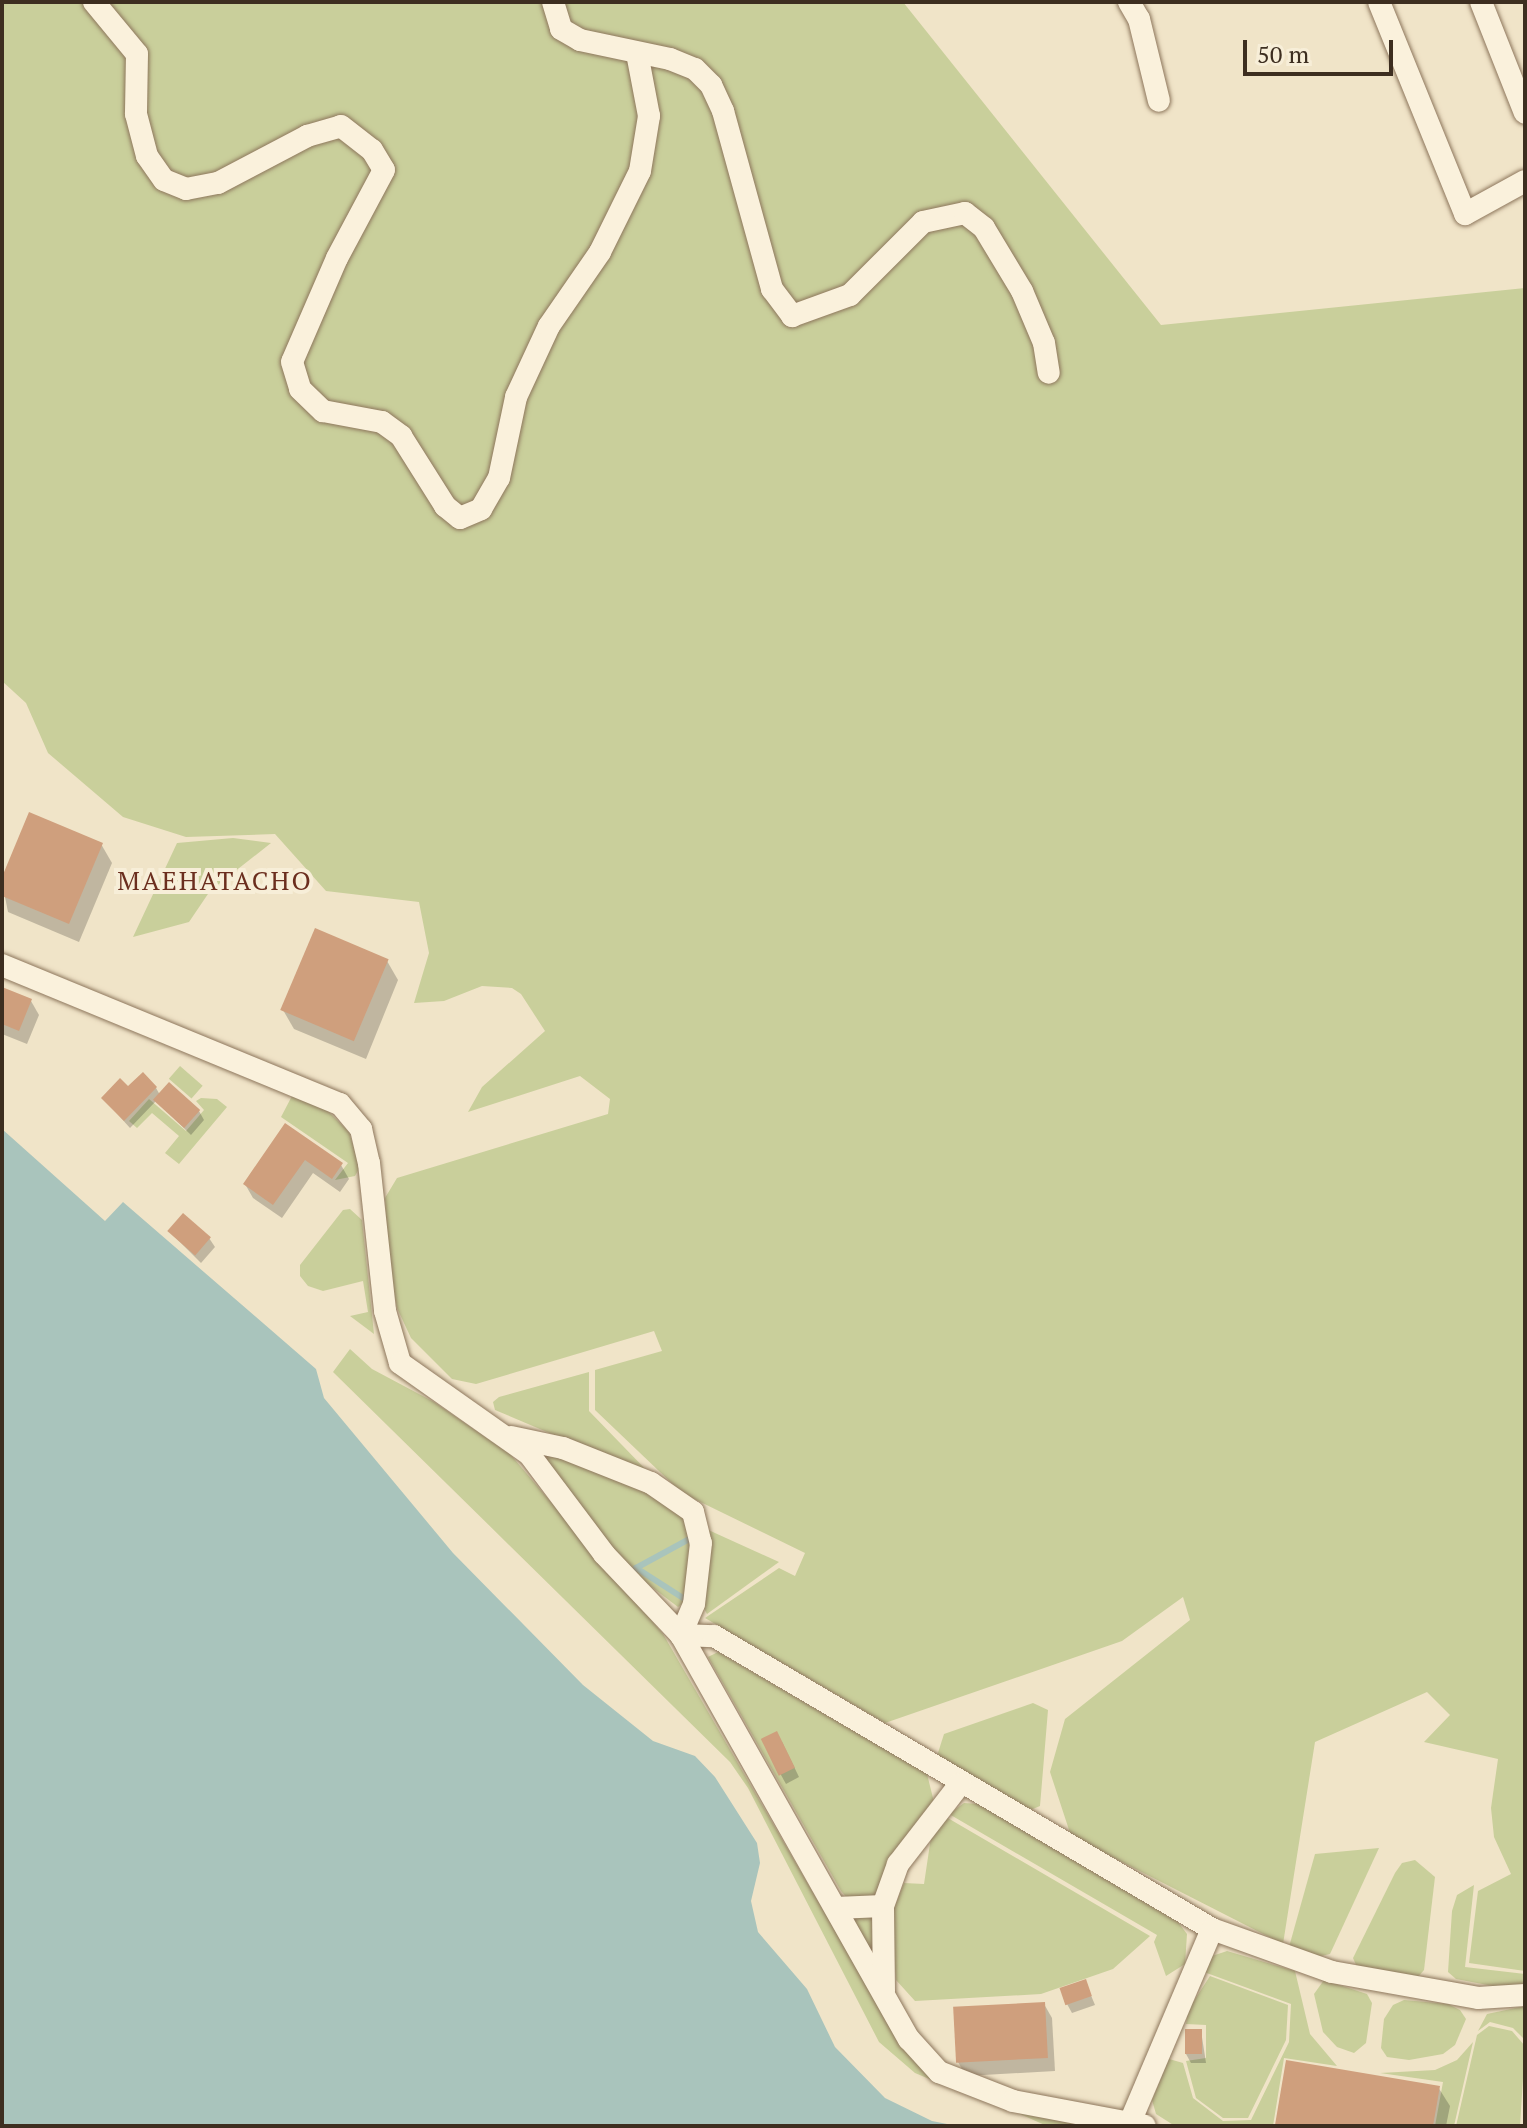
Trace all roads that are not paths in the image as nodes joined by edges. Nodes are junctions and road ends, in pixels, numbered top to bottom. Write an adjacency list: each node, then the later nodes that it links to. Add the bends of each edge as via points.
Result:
1 (94, 2): 6 (street, via 137,54 136,114 147,156 164,180 186,189 218,183 307,136 341,126 372,150 384,170 319,296 292,362 300,389 323,411 382,422 401,436 445,506 460,518 481,509 499,478 516,397 549,326 600,252 640,171 649,116)
2 (553, 2): 6 (street, via 561,29 580,40)
3 (1129, 2): 7 (street, via 1139,19)
4 (1379, 2): 9 (street, via 1465,214)
5 (1481, 2): 8 (street)
6 (637, 53): 10 (street, via 695,69 711,85 723,111 772,289 792,316 850,295 923,222 965,213 984,228 1022,291 1044,343)
7 (1159, 101)
8 (1525, 113)
9 (1525, 181)
10 (1049, 373)
11 (2, 965): 12 (street, via 340,1104 361,1129 369,1163 385,1311 400,1363)
12 (506, 1436): 13 (street, via 529,1454 604,1554); 13 (street, via 563,1448 651,1483 687,1504 701,1543 694,1604)
13 (681, 1635): 14 (street, via 714,1636); 16 (street)
14 (960, 1784): 15 (street, via 898,1864); 17 (street)
15 (883, 1906): 16 (street); 18 (street)
16 (836, 1908): 18 (street)
17 (1212, 1929): 19 (street, via 1332,1972 1478,1998); 20 (street)
18 (884, 1994): 20 (street, via 909,2039 939,2072 1013,2101)
19 (1525, 1995)
20 (1138, 2123)

